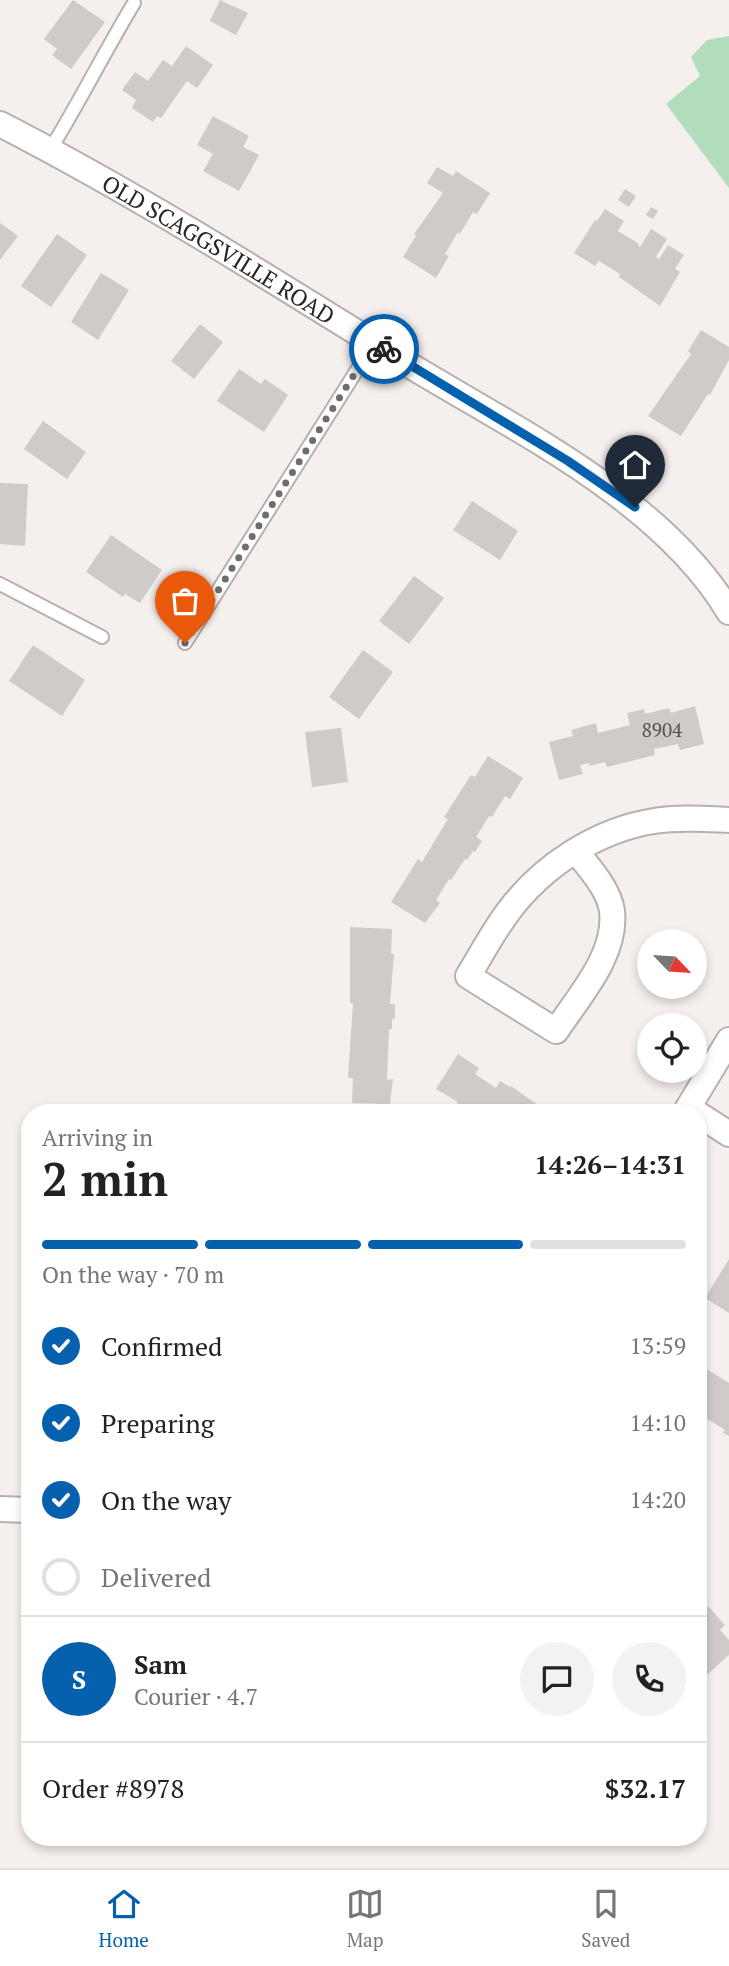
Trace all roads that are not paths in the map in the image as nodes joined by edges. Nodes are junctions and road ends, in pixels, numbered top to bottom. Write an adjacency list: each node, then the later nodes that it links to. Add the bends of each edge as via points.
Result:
1 (134, 3): 3 (lane)
2 (0, 124): 3 (street, OLD SCAGGSVILLE ROAD)
3 (50, 150): 4 (street, OLD SCAGGSVILLE ROAD, via 203,237)
4 (374, 343): 6 (street, OLD SCAGGSVILLE ROAD, via 635,507 688,556); 8 (lane)
5 (0, 584): 7 (lane)
6 (729, 612)
7 (102, 638)
8 (185, 643)
9 (729, 820): 10 (street, via 655,820 615,831)
10 (576, 851): 10 (street, via 537,878 515,903 468,976 556,1031 600,964 611,938 612,909 600,882)
11 (729, 1040): 12 (street)
12 (696, 1104)
13 (707, 1121): 14 (street)
14 (729, 1134)
15 (0, 1509): 16 (street)
16 (21, 1510)

